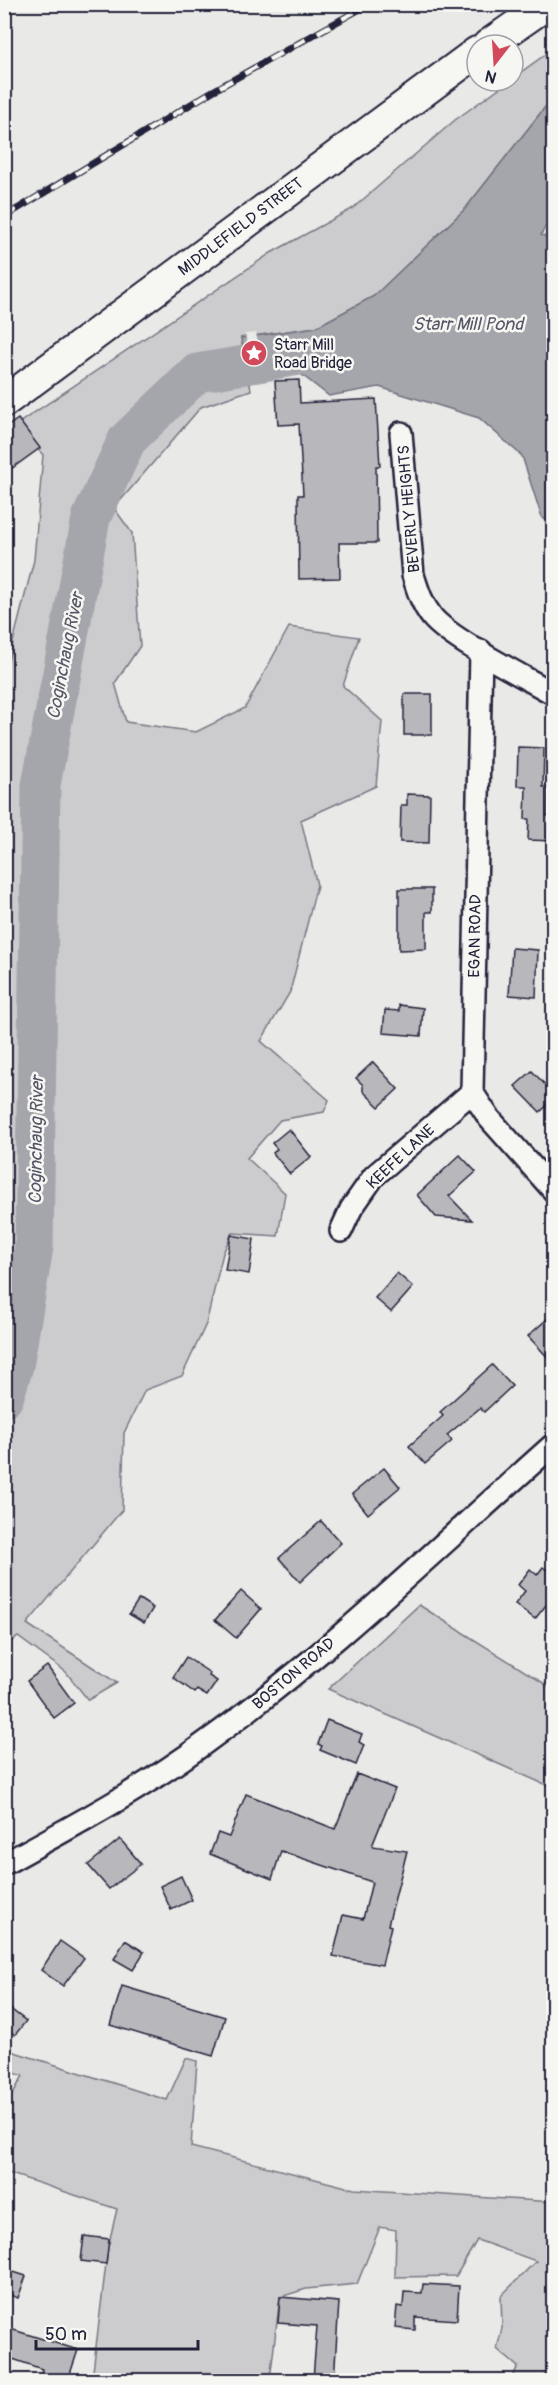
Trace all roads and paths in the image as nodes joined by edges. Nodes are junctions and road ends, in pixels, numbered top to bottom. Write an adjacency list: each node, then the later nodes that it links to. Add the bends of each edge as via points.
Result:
1 (547, 4): 2 (main road)
2 (505, 33)
3 (465, 61): 4 (main road, MIDDLEFIELD STREET)
4 (4, 402)
5 (401, 433): 6 (street, BEVERLY HEIGHTS, via 413,575 419,598 433,619)
6 (481, 651): 7 (street, BEVERLY HEIGHTS); 8 (street, EGAN ROAD)
7 (554, 694)
8 (472, 1092): 9 (street, via 489,1118); 10 (street, KEEFE LANE, via 374,1176)
9 (554, 1191)
10 (340, 1231)
11 (554, 1444): 12 (street, BOSTON ROAD, via 295,1674 206,1743 119,1800)
12 (4, 1864)

